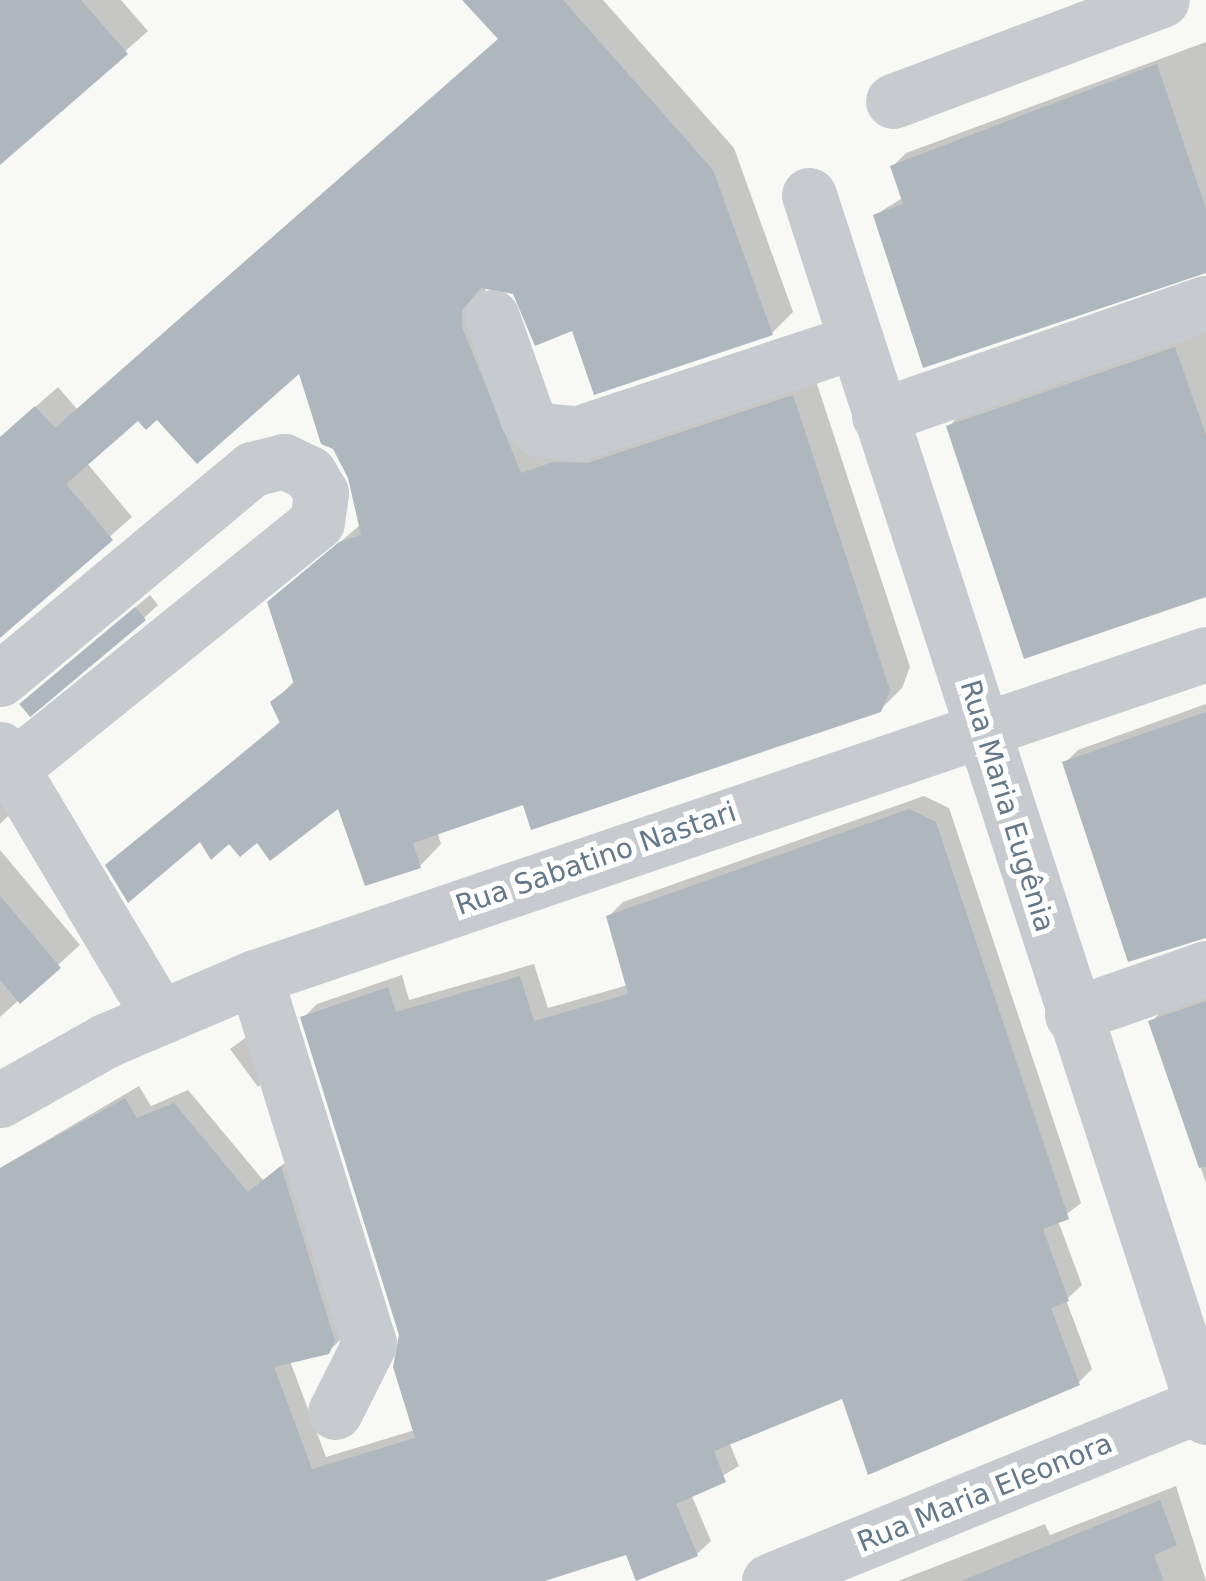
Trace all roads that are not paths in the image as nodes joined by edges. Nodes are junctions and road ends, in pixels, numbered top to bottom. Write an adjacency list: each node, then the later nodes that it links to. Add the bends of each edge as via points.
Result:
1 (1162, 0): 2 (street)
2 (893, 101)
3 (809, 195): 6 (street, Rua Maria Eugênia)
4 (1206, 303): 7 (street)
5 (492, 317): 6 (street, via 526,417 540,430 578,433)
6 (856, 341): 7 (street, Rua Maria Eugênia)
7 (879, 416): 10 (street, Rua Maria Eugênia)
8 (1206, 654): 10 (street, Rua Sabatino Nastari)
9 (0, 679): 11 (street, via 252,469 284,460 309,473 321,492 317,522)
10 (984, 725): 13 (street, Rua Sabatino Nastari); 14 (street, Rua Maria Eugênia)
11 (6, 759): 15 (street)
12 (1206, 968): 14 (street)
13 (256, 977): 15 (street, Rua Sabatino Nastari); 19 (street, via 369,1344)
14 (1072, 1015): 17 (street, Rua Maria Eugênia)
15 (160, 1016): 16 (street, Rua Sabatino Nastari)
16 (0, 1100)
17 (1190, 1307): 18 (street, Rua Maria Eugênia)
18 (1204, 1411): 20 (street, Rua Maria Eleonora)
19 (335, 1412)
20 (769, 1581)

